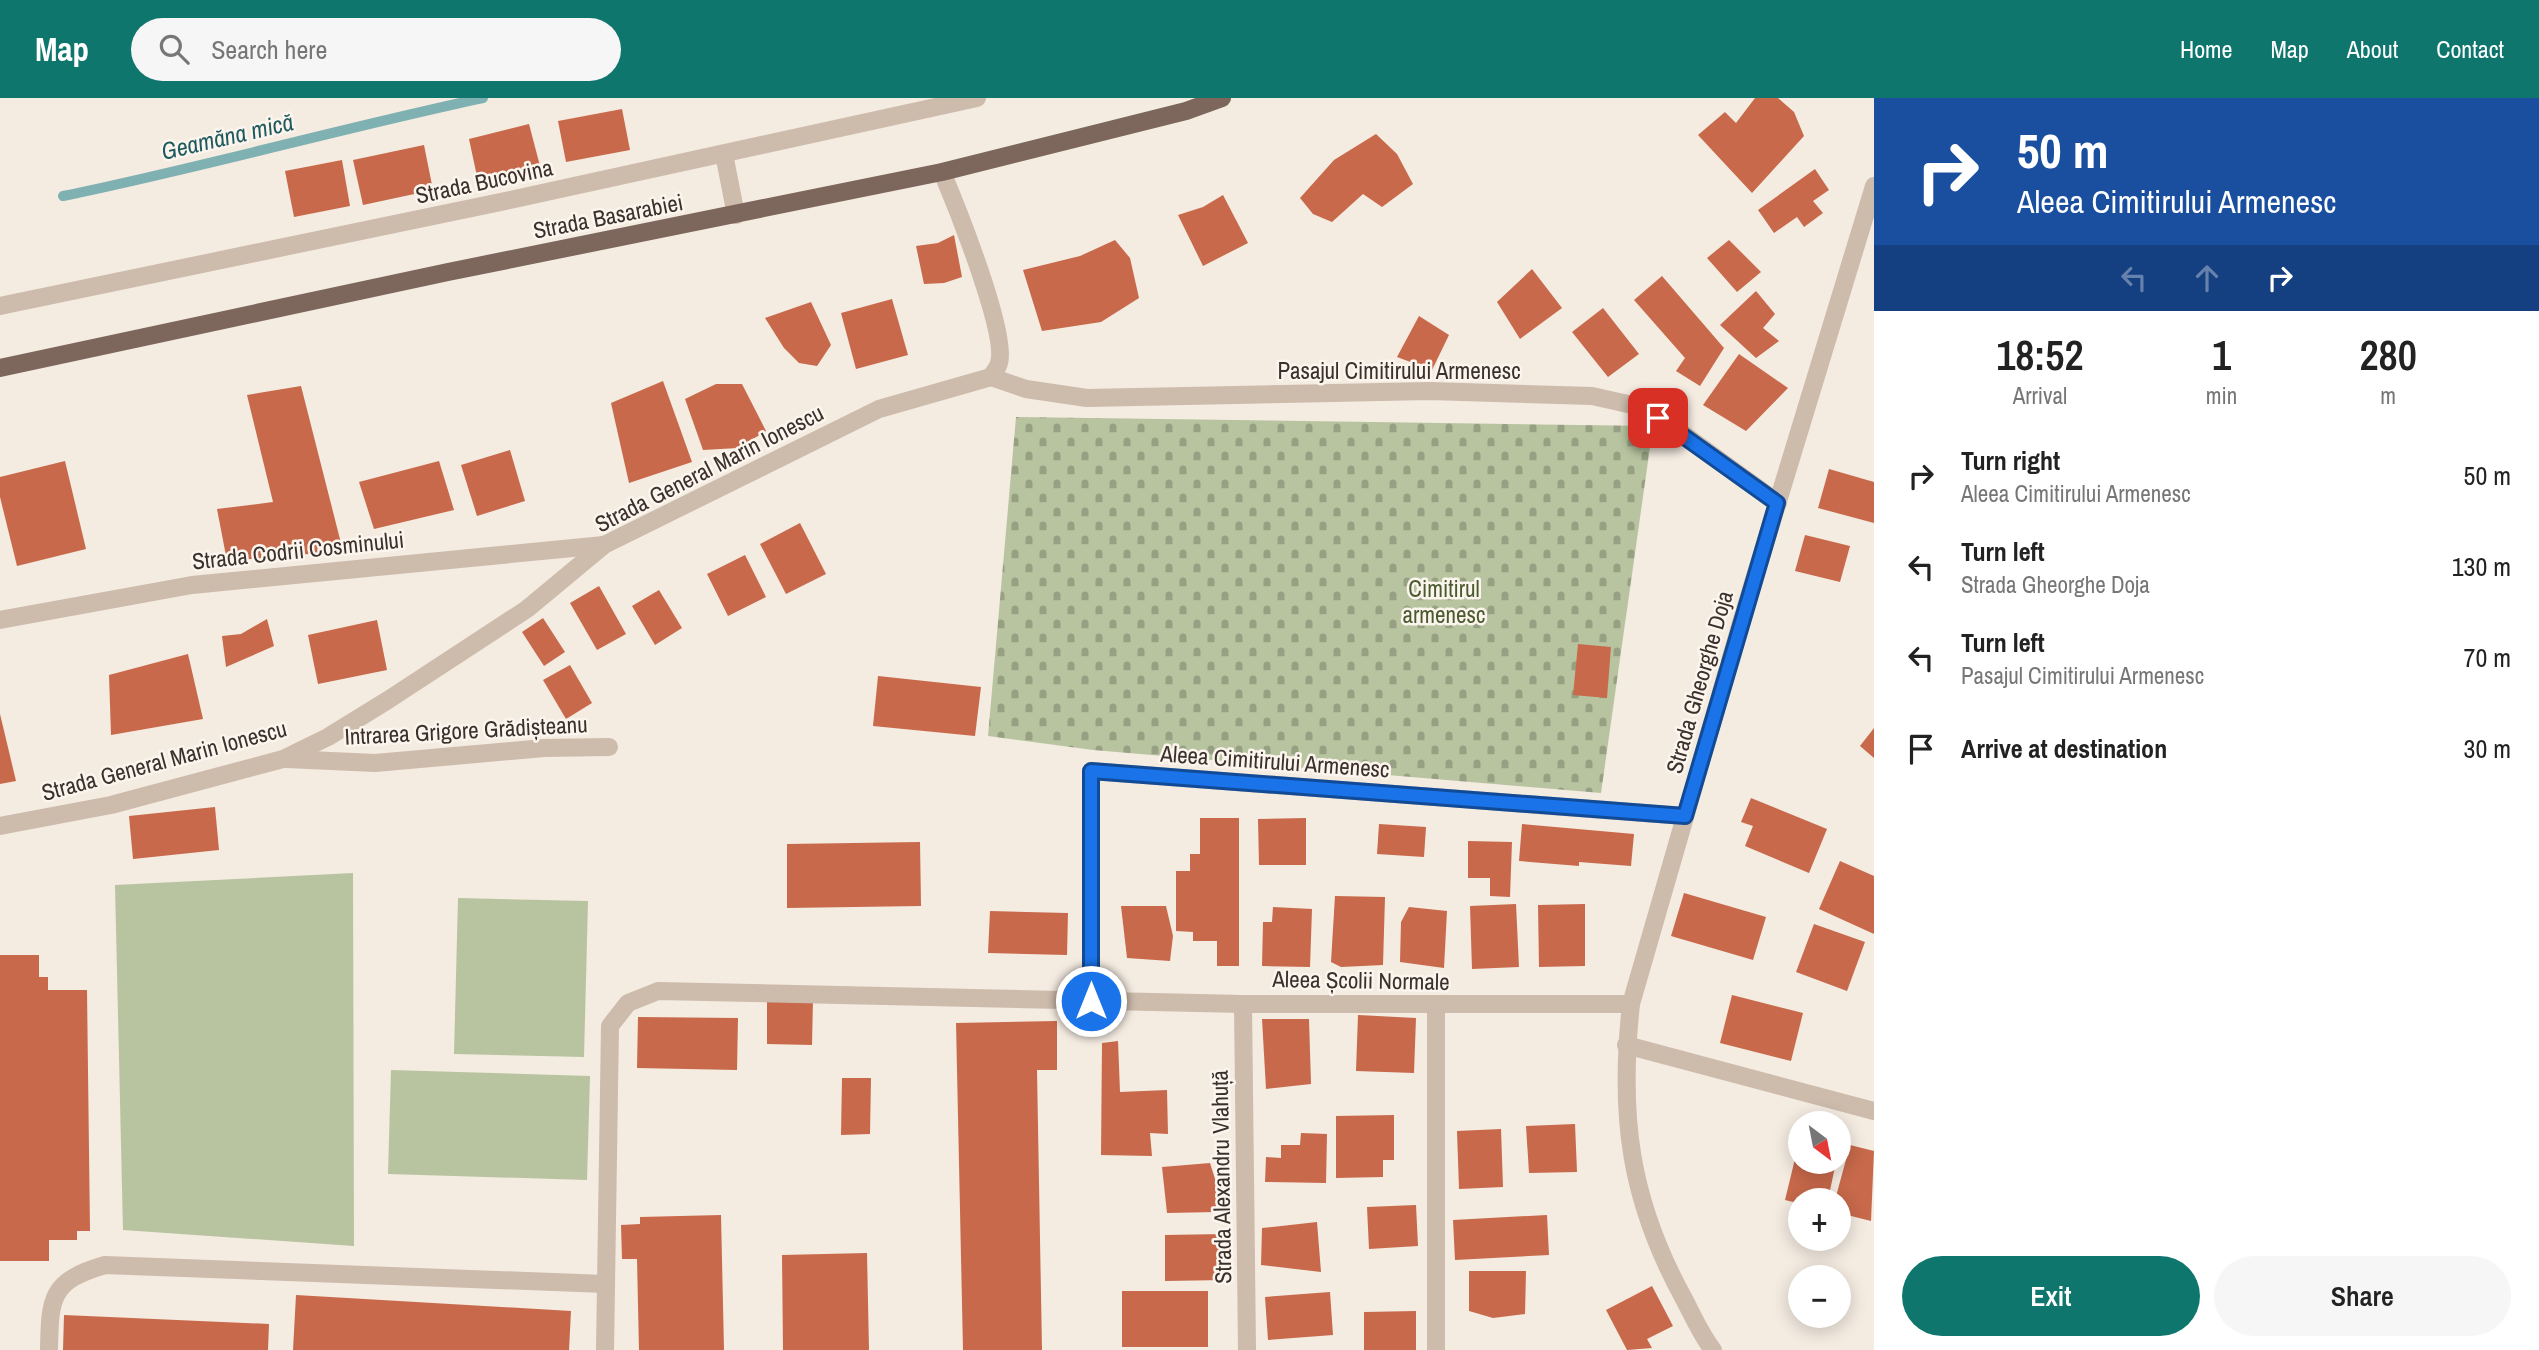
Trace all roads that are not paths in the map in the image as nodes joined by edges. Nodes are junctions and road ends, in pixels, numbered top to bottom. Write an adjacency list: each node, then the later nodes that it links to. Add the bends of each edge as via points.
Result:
1 (977, 98): 3 (street, Strada Bucovina)
2 (1222, 98): 4 (main road, Strada Basarabiei)
3 (724, 154): 6 (street); 7 (street, Strada Bucovina)
4 (942, 172): 6 (main road, Strada Basarabiei); 9 (street, via 996,327 1000,362)
5 (1874, 186): 10 (street, Strada Gheorghe Doja)
6 (736, 215): 8 (main road, Strada Basarabiei)
7 (0, 306)
8 (0, 368)
9 (991, 377): 10 (street, Pasajul Cimitirului Armenesc, via 1026,389 1087,398 1430,391 1592,396 1637,406 1658,418); 11 (street, Strada General Marin Ionescu, via 878,409)
10 (1777, 503): 15 (street, Strada Gheorghe Doja)
11 (604, 545): 12 (street, Strada Codrii Cosminului, via 192,585); 14 (street, Strada General Marin Ionescu, via 527,609 358,719)
12 (0, 620)
13 (609, 747): 14 (street, Intrarea Grigore Grădișteanu, via 375,763)
14 (283, 759): 16 (street, Strada General Marin Ionescu, via 111,804)
15 (1685, 816): 17 (street, Aleea Cimitirului Armenesc, via 1091,771); 19 (street, Strada Gheorghe Doja)
16 (0, 825)
17 (1091, 1001): 18 (street, Aleea Școlii Normale); 23 (street, Aleea Școlii Normale, via 658,992 628,1003 610,1026)
18 (1243, 1004): 20 (street, Aleea Școlii Normale); 26 (street, Strada Alexandru Vlahuță)
19 (1631, 1004): 20 (street, Aleea Școlii Normale); 21 (street, Strada Gheorghe Doja)
20 (1436, 1006): 27 (street)
21 (1626, 1045): 22 (street); 28 (street, Strada Gheorghe Doja, via 1628,1141 1644,1209 1665,1265)
22 (1874, 1111)
23 (605, 1284): 24 (street, via 105,1265 81,1272 62,1285 50,1305); 25 (street, Aleea Școlii Normale)
24 (49, 1350)
25 (605, 1350)
26 (1247, 1350)
27 (1436, 1350)
28 (1713, 1350)

